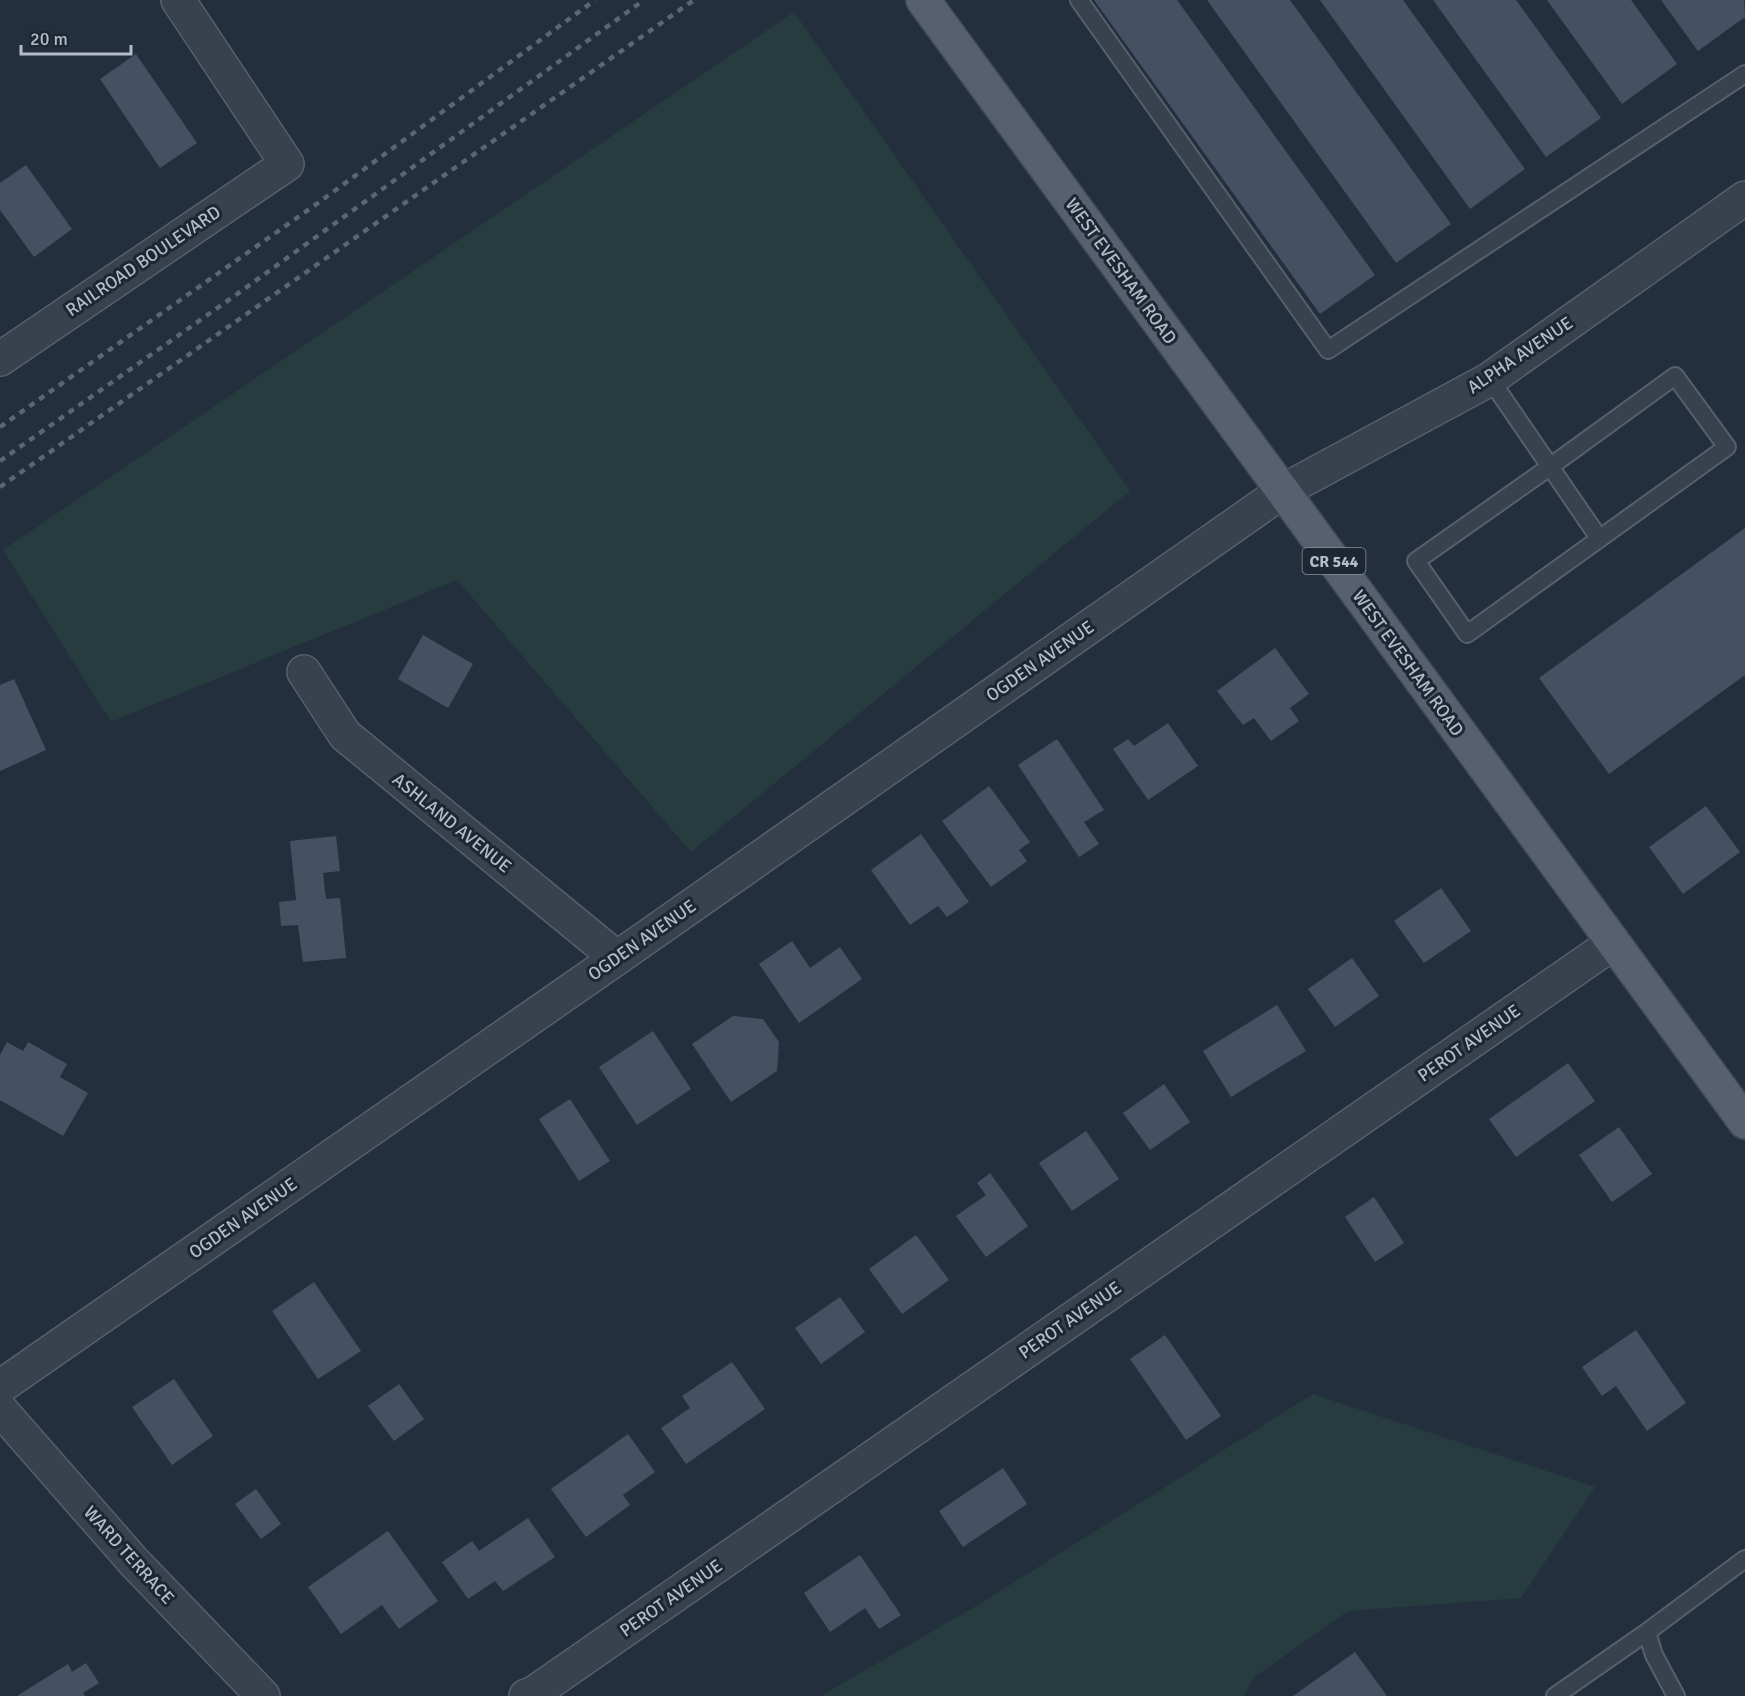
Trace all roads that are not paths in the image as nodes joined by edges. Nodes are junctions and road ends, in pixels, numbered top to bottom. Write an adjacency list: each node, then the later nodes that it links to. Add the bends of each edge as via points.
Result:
1 (178, 0): 6 (street, RAILROAD BOULEVARD, via 287,164)
2 (923, 0): 9 (main road, WEST EVESHAM ROAD / CR 544)
3 (1079, 0): 4 (lane, via 1328,350)
4 (1745, 74)
5 (1745, 198): 7 (street, ALPHA AVENUE)
6 (0, 359)
7 (1490, 379): 8 (lane); 9 (street, ALPHA AVENUE)
8 (1551, 466): 10 (lane); 10 (lane, via 1675,376 1727,447); 10 (lane, via 1416,561 1467,634)
9 (1283, 491): 12 (main road, WEST EVESHAM ROAD / CR 544); 13 (street, OGDEN AVENUE)
10 (1599, 538)
11 (304, 672): 13 (street, ASHLAND AVENUE, via 345,735)
12 (1613, 943): 14 (main road, WEST EVESHAM ROAD / CR 544); 20 (street, PEROT AVENUE)
13 (617, 958): 15 (street, OGDEN AVENUE)
14 (1745, 1122)
15 (0, 1387)
16 (0, 1409): 19 (street, WARD TERRACE, via 134,1562)
17 (1745, 1560): 18 (lane)
18 (1647, 1632): 21 (lane); 22 (lane, via 1654,1655)
19 (262, 1696)
20 (526, 1696)
21 (1555, 1696)
22 (1676, 1696)

